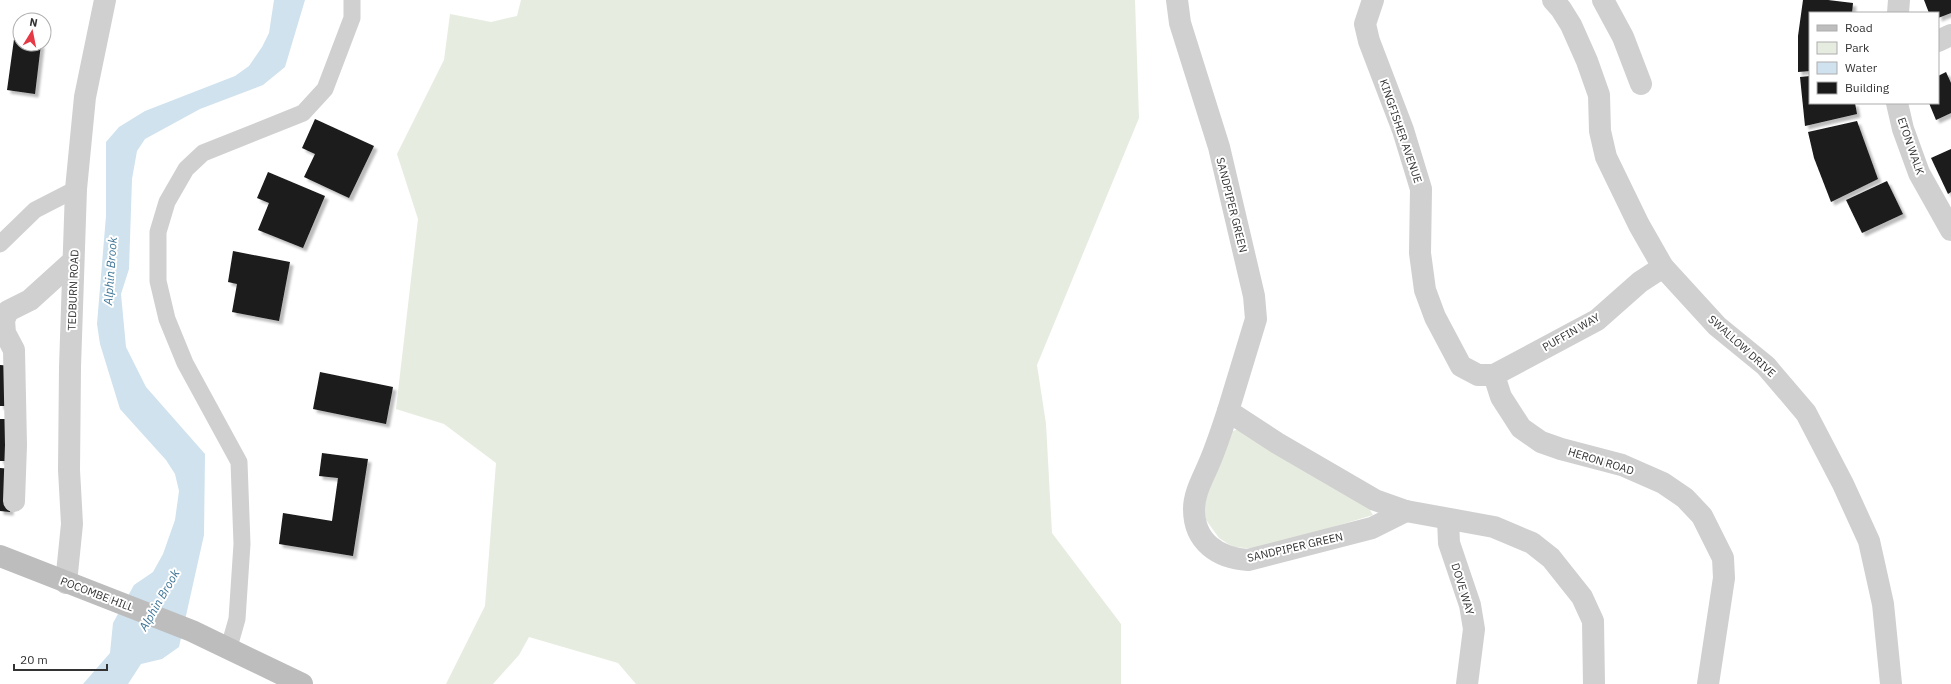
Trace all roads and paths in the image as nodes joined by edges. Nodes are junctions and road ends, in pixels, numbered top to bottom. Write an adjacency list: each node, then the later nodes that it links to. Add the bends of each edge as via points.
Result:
1 (105, 0): 13 (street, TEDBURN ROAD, via 85,97)
2 (352, 0): 25 (lane, via 352,18 325,89 303,113 204,153 186,169 174,189 167,202 158,232 158,281 167,319 185,363 239,462 242,544 237,619)
3 (1177, 0): 19 (street, SANDPIPER GREEN, via 1180,23 1219,147 1254,296 1256,319)
4 (1373, 0): 18 (street, KINGFISHER AVENUE, via 1365,24 1369,41 1403,130 1421,189 1420,253 1425,290 1435,317 1461,366 1478,375)
5 (1553, 0): 17 (street, SWALLOW DRIVE, via 1571,25 1599,95 1600,131 1606,157)
6 (1604, 0): 11 (street, via 1623,37)
7 (1899, 0): 8 (street)
8 (1898, 12)
9 (1951, 35): 10 (street)
10 (1939, 41)
11 (1641, 84)
12 (1897, 104): 14 (street, ETON WALK, via 1918,173)
13 (76, 189): 15 (lane, via 35,210); 16 (street, TEDBURN ROAD)
14 (1951, 230)
15 (0, 244)
16 (74, 261): 20 (street, via 30,300 8,311 4,320 5,333 14,350); 24 (street, TEDBURN ROAD, via 69,462 72,524)
17 (1663, 267): 18 (street, PUFFIN WAY, via 1640,282 1597,320); 30 (street, SWALLOW DRIVE, via 1717,326 1766,366 1806,413 1869,541 1883,604)
18 (1494, 375): 29 (street, HERON ROAD, via 1501,397 1521,428 1541,442 1622,465 1663,483 1685,498 1702,516 1723,558 1724,578)
19 (1228, 411): 21 (street, via 1341,481 1375,500); 21 (street, SANDPIPER GREEN, via 1197,491 1194,509 1196,524 1205,543 1218,553 1232,559 1248,560 1372,528)
20 (14, 501)
21 (1406, 511): 22 (street)
22 (1448, 519): 27 (street, DOVE WAY, via 1449,543 1470,605 1474,629); 28 (street, via 1494,527 1532,544 1551,558 1582,597 1593,621)
23 (0, 556): 24 (main road, POCOMBE HILL)
24 (66, 583): 25 (main road, POCOMBE HILL)
25 (229, 647): 26 (main road, POCOMBE HILL)
26 (302, 684)
27 (1467, 684)
28 (1594, 684)
29 (1708, 684)
30 (1891, 684)

